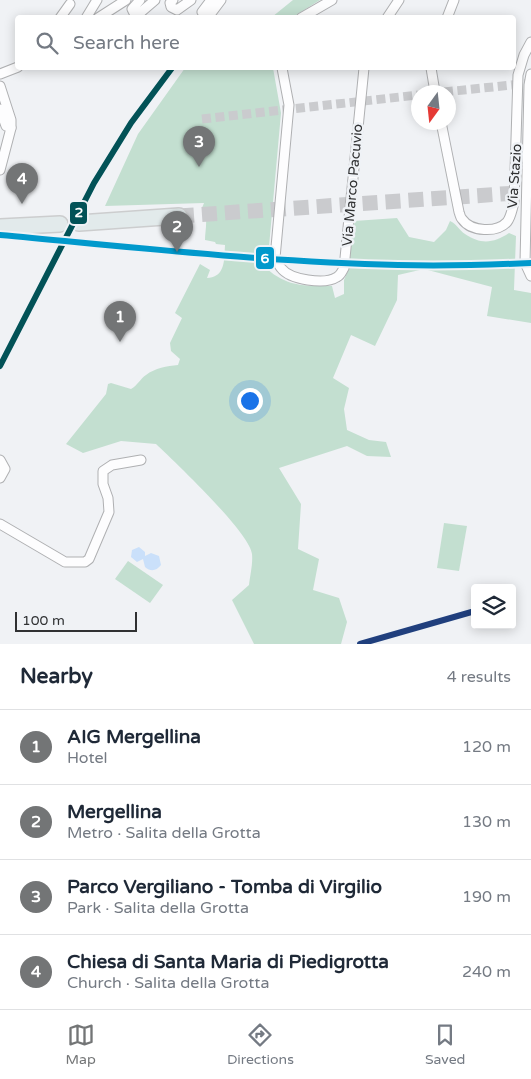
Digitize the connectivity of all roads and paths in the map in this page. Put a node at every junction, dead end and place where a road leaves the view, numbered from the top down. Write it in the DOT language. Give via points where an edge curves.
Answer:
graph roads {
  1 [pos="97,0"];
  2 [pos="126,0"];
  3 [pos="140,0"];
  4 [pos="155,0"];
  5 [pos="173,0"];
  6 [pos="192,0"];
  7 [pos="210,0"];
  8 [pos="221,0"];
  9 [pos="332,0"];
  10 [pos="399,0"];
  11 [pos="454,0"];
  12 [pos="70,4"];
  13 [pos="62,15"];
  14 [pos="88,15"];
  15 [pos="103,15"];
  16 [pos="204,15"];
  17 [pos="210,15"];
  18 [pos="306,15"];
  19 [pos="389,15"];
  20 [pos="448,15"];
  21 [pos="531,42"];
  22 [pos="15,68"];
  23 [pos="282,70"];
  24 [pos="364,70"];
  25 [pos="431,70"];
  26 [pos="0,74"];
  27 [pos="531,74"];
  28 [pos="434,85"];
  29 [pos="0,86"];
  30 [pos="0,109"];
  31 [pos="11,128"];
  32 [pos="443,130"];
  33 [pos="0,170"];
  34 [pos="179,216"];
  35 [pos="79,223"];
  36 [pos="60,224"];
  37 [pos="0,227"];
  38 [pos="531,276"];
  39 [pos="0,460"];
  40 [pos="141,460"];
  41 [pos="0,478"];
  42 [pos="0,524"];
  1 -- 14 [label="street"];
  2 -- 15 [label="street"];
  3 -- 4 [label="street" via="133,7 134,13 141,12"];
  5 -- 6 [label="street" via="171,7 177,10"];
  7 -- 16 [label="street" via="202,12"];
  8 -- 17 [label="street"];
  9 -- 18 [label="street"];
  10 -- 19 [label="street"];
  11 -- 20 [label="street"];
  12 -- 13 [label="street"];
  21 -- 32 [label="street, Via Stazio" via="518,75 514,203 507,222 486,230 462,220"];
  22 -- 26 [label="street"];
  23 -- 24 [label="street, Via Marco Pacuvio" via="289,105 275,258 282,270 292,276 324,281 336,278 344,268"];
  25 -- 28 [label="street"];
  27 -- 38 [label="street" via="525,262"];
  29 -- 31 [label="street"];
  30 -- 31 [label="street" via="6,126"];
  31 -- 33 [label="street"];
  34 -- 35 [label="main road"];
  36 -- 37 [label="main road"];
  39 -- 41 [label="street" via="5,469"];
  40 -- 42 [label="street" via="112,465 103,471 109,512 90,559 85,562 65,562"];
}
